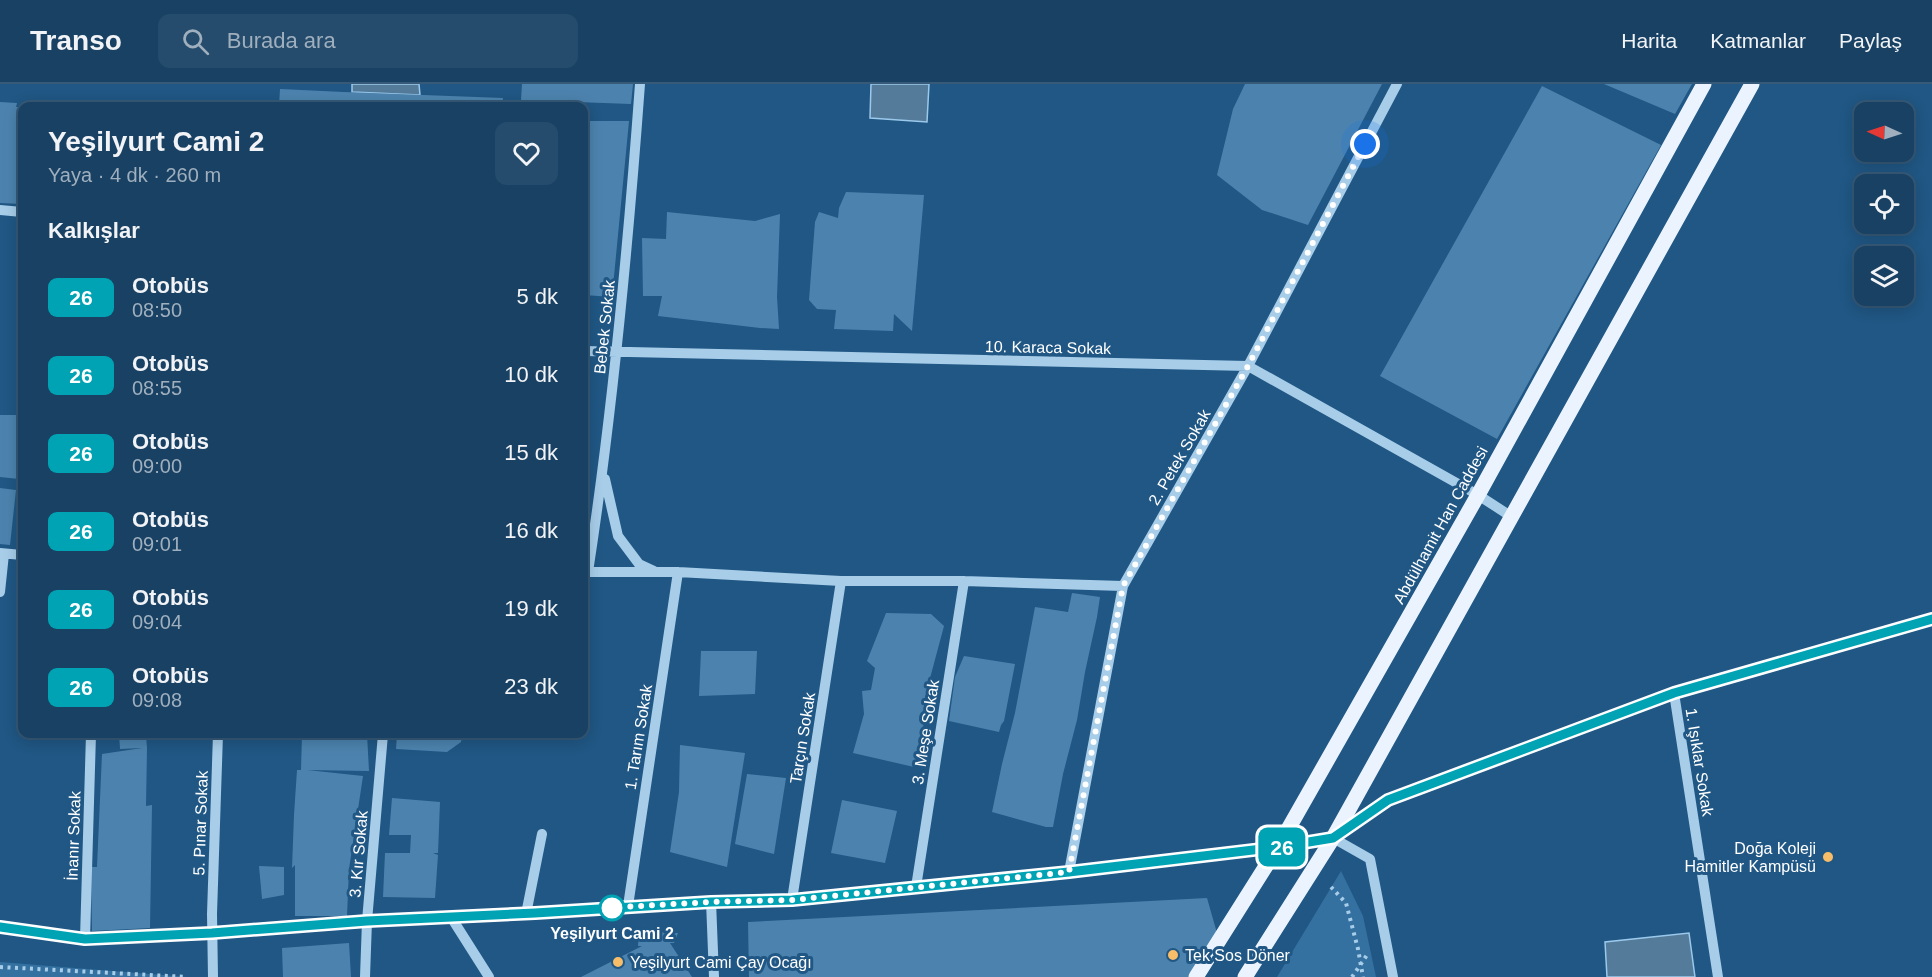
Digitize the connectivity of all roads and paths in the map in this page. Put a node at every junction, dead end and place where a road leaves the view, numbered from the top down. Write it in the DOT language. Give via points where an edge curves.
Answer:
graph roads {
  1 [pos="640,84"];
  2 [pos="1397,84"];
  3 [pos="1704,84"];
  4 [pos="1752,84"];
  5 [pos="0,210"];
  6 [pos="18,212"];
  7 [pos="588,351"];
  8 [pos="617,353"];
  9 [pos="1248,366"];
  10 [pos="604,471"];
  11 [pos="1478,495"];
  12 [pos="1512,517"];
  13 [pos="2,553"];
  14 [pos="18,555"];
  15 [pos="657,572"];
  16 [pos="678,572"];
  17 [pos="841,581"];
  18 [pos="964,581"];
  19 [pos="1123,586"];
  20 [pos="0,592"];
  21 [pos="1932,619"];
  22 [pos="1674,693"];
  23 [pos="91,738"];
  24 [pos="218,738"];
  25 [pos="383,738"];
  26 [pos="542,834"];
  27 [pos="1333,838"];
  28 [pos="1278,847"];
  29 [pos="1069,872"];
  30 [pos="1327,883"];
  31 [pos="916,887"];
  32 [pos="792,900"];
  33 [pos="711,902"];
  34 [pos="628,906"];
  35 [pos="526,914"];
  36 [pos="451,917"];
  37 [pos="367,921"];
  38 [pos="0,927"];
  39 [pos="212,933"];
  40 [pos="85,939"];
  41 [pos="0,967"];
  42 [pos="187,977"];
  43 [pos="213,977"];
  44 [pos="365,977"];
  45 [pos="489,977"];
  46 [pos="714,977"];
  47 [pos="1196,977"];
  48 [pos="1245,977"];
  49 [pos="1363,977"];
  50 [pos="1393,977"];
  51 [pos="1718,977"];
  1 -- 8 [label="street, Bebek Sokak"];
  2 -- 9 [label="street, 2. Petek Sokak"];
  3 -- 11 [label="main road, Abdülhamit Han Caddesi"];
  4 -- 12 [label="main road"];
  5 -- 6 [label="street"];
  7 -- 8 [label="street, 10. Karaca Sokak"];
  8 -- 9 [label="street, 10. Karaca Sokak"];
  8 -- 10 [label="street, Bebek Sokak"];
  9 -- 11 [label="street, 10. Karaca Sokak"];
  9 -- 19 [label="street, 2. Petek Sokak"];
  10 -- 15 [label="street" via="618,536 639,564"];
  10 -- 15 [label="street, Bebek Sokak" via="588,572"];
  11 -- 12 [label="street, 10. Karaca Sokak"];
  11 -- 28 [label="main road, Abdülhamit Han Caddesi"];
  12 -- 27 [label="main road"];
  13 -- 14 [label="street"];
  13 -- 20 [label="street"];
  15 -- 16 [label="street"];
  16 -- 17 [label="street"];
  16 -- 34 [label="street, 1. Tarım Sokak"];
  17 -- 18 [label="street"];
  17 -- 32 [label="street, Tarçın Sokak"];
  18 -- 19 [label="street"];
  18 -- 31 [label="street, 3. Meşe Sokak"];
  19 -- 29 [label="street, 2. Petek Sokak"];
  21 -- 22 [label="street"];
  22 -- 27 [label="street" via="1388,800"];
  22 -- 51 [label="street, 1. Işıklar Sokak"];
  23 -- 40 [label="street, İnanır Sokak"];
  24 -- 39 [label="street, 5. Pınar Sokak"];
  25 -- 37 [label="street, 3. Kır Sokak"];
  26 -- 35 [label="street"];
  27 -- 28 [label="street"];
  27 -- 48 [label="main road"];
  27 -- 50 [label="street" via="1370,859"];
  28 -- 29 [label="street"];
  28 -- 47 [label="main road, Abdülhamit Han Caddesi"];
  29 -- 31 [label="street"];
  30 -- 49 [label="path" via="1346,903"];
  31 -- 32 [label="street"];
  32 -- 33 [label="street"];
  33 -- 34 [label="street"];
  33 -- 46 [label="street"];
  34 -- 35 [label="street"];
  35 -- 36 [label="street"];
  36 -- 37 [label="street"];
  36 -- 45 [label="street"];
  37 -- 39 [label="street"];
  37 -- 44 [label="street, 3. Kır Sokak"];
  38 -- 40 [label="street"];
  39 -- 40 [label="street"];
  39 -- 43 [label="street"];
  41 -- 42 [label="path"];
}
